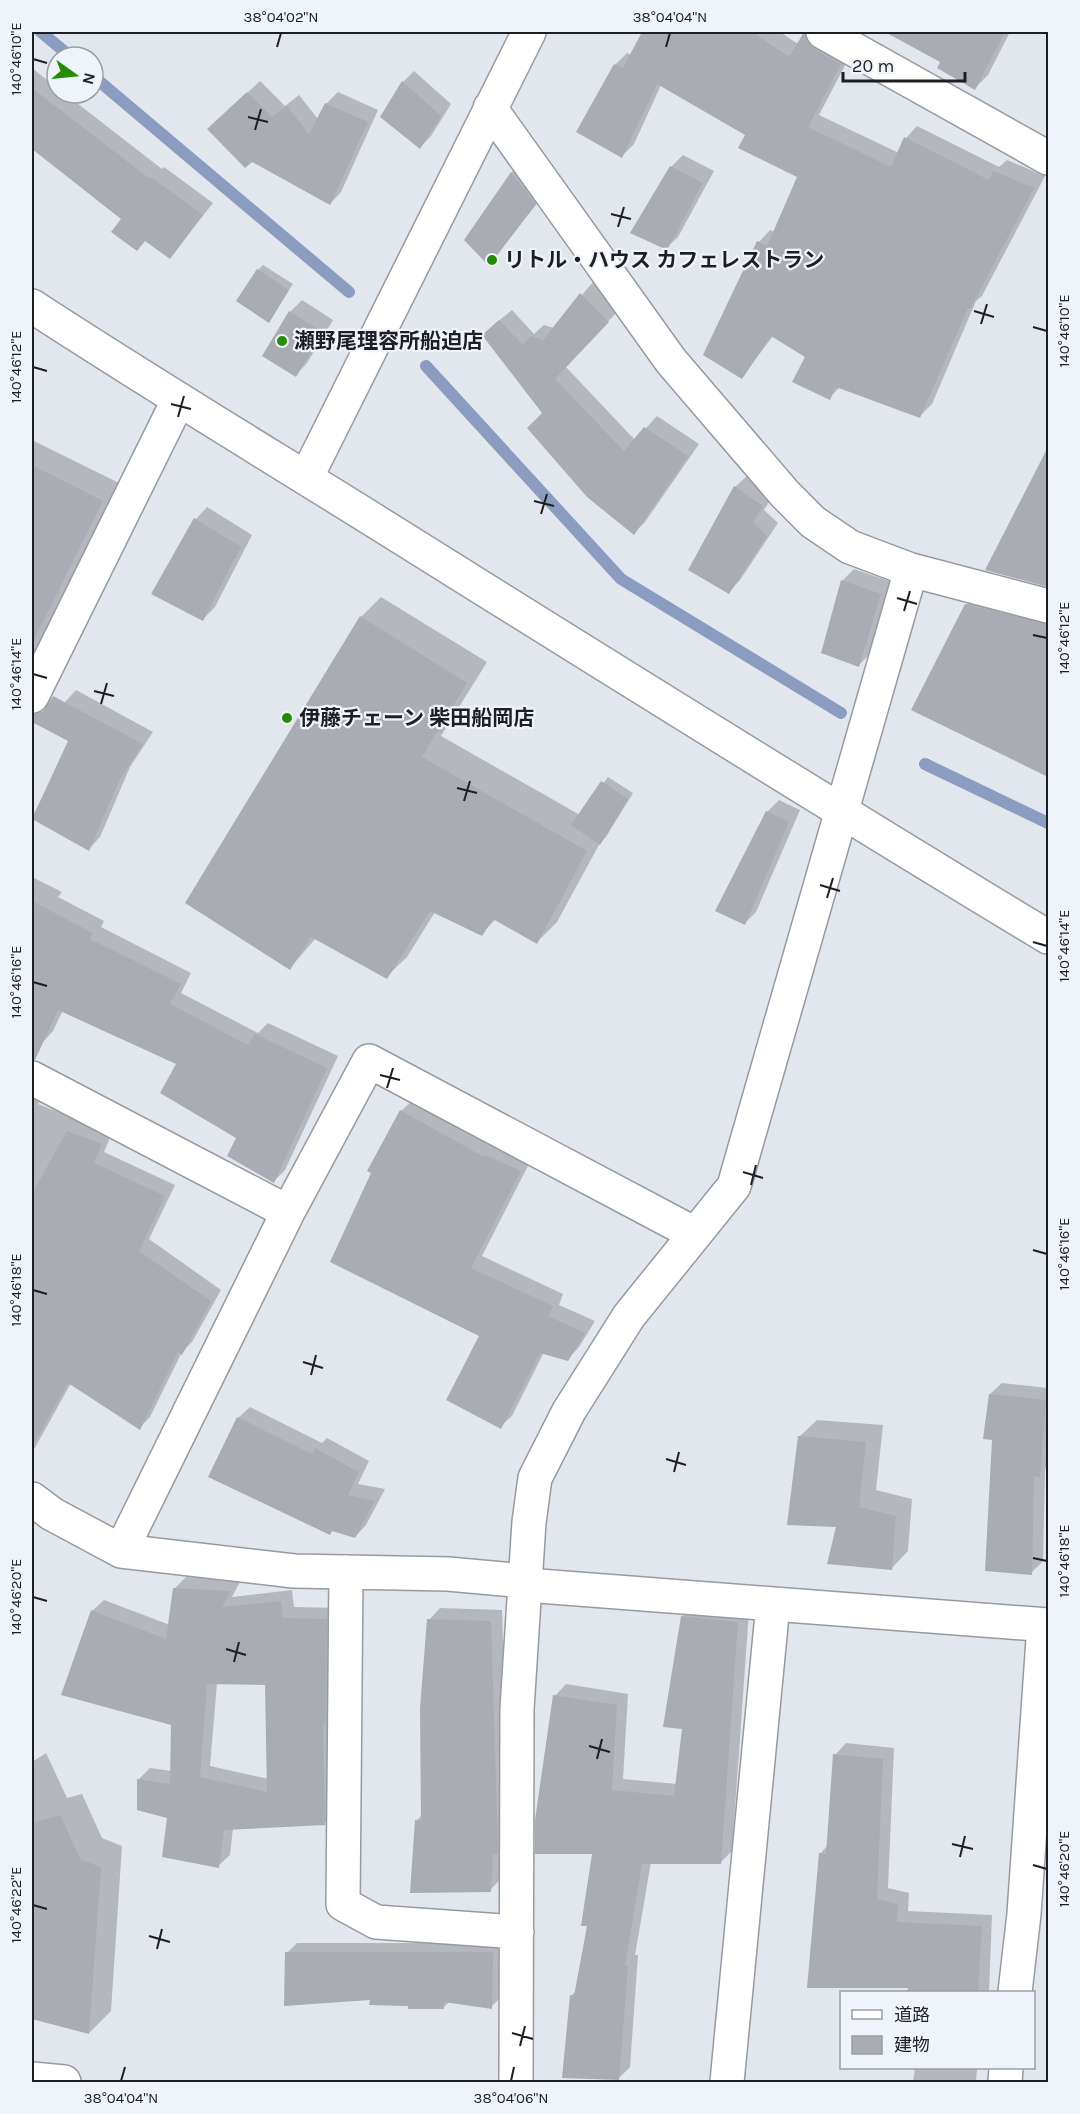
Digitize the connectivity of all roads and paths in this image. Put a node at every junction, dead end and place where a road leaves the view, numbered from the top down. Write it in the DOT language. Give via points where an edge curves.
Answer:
graph roads {
  1 [pos="529,32"];
  2 [pos="823,32"];
  3 [pos="490,108"];
  4 [pos="1048,158"];
  5 [pos="32,306"];
  6 [pos="178,401"];
  7 [pos="306,478"];
  8 [pos="911,570"];
  9 [pos="1048,606"];
  10 [pos="32,696"];
  11 [pos="842,813"];
  12 [pos="1048,937"];
  13 [pos="32,1078"];
  14 [pos="288,1212"];
  15 [pos="695,1234"];
  16 [pos="32,1500"];
  17 [pos="122,1551"];
  18 [pos="346,1572"];
  19 [pos="525,1581"];
  20 [pos="773,1604"];
  21 [pos="1046,1625"];
  22 [pos="1037,1887"];
  23 [pos="517,1932"];
  24 [pos="1015,1991"];
  25 [pos="32,2079"];
  26 [pos="63,2082"];
  27 [pos="516,2082"];
  28 [pos="727,2082"];
  1 -- 3 [label="street"];
  2 -- 4 [label="street"];
  3 -- 7 [label="street"];
  3 -- 8 [label="street" via="671,361 785,494 813,522 850,547"];
  5 -- 6 [label="street"];
  6 -- 7 [label="street"];
  6 -- 10 [label="street"];
  7 -- 11 [label="street"];
  8 -- 9 [label="street"];
  8 -- 11 [label="street"];
  11 -- 12 [label="street"];
  11 -- 15 [label="street" via="734,1186"];
  13 -- 14 [label="street"];
  14 -- 15 [label="street" via="369,1061"];
  14 -- 17 [label="street"];
  15 -- 19 [label="street" via="629,1316 568,1411 535,1478"];
  16 -- 17 [label="street"];
  17 -- 18 [label="street" via="294,1571"];
  18 -- 19 [label="street" via="448,1574"];
  18 -- 23 [label="street" via="343,1904 376,1922"];
  19 -- 20 [label="street" via="539,1586"];
  19 -- 23 [label="street" via="517,1709"];
  20 -- 21 [label="street"];
  20 -- 28 [label="street"];
  21 -- 22 [label="street"];
  22 -- 24 [label="street"];
  23 -- 27 [label="street"];
  25 -- 26 [label="street"];
}
